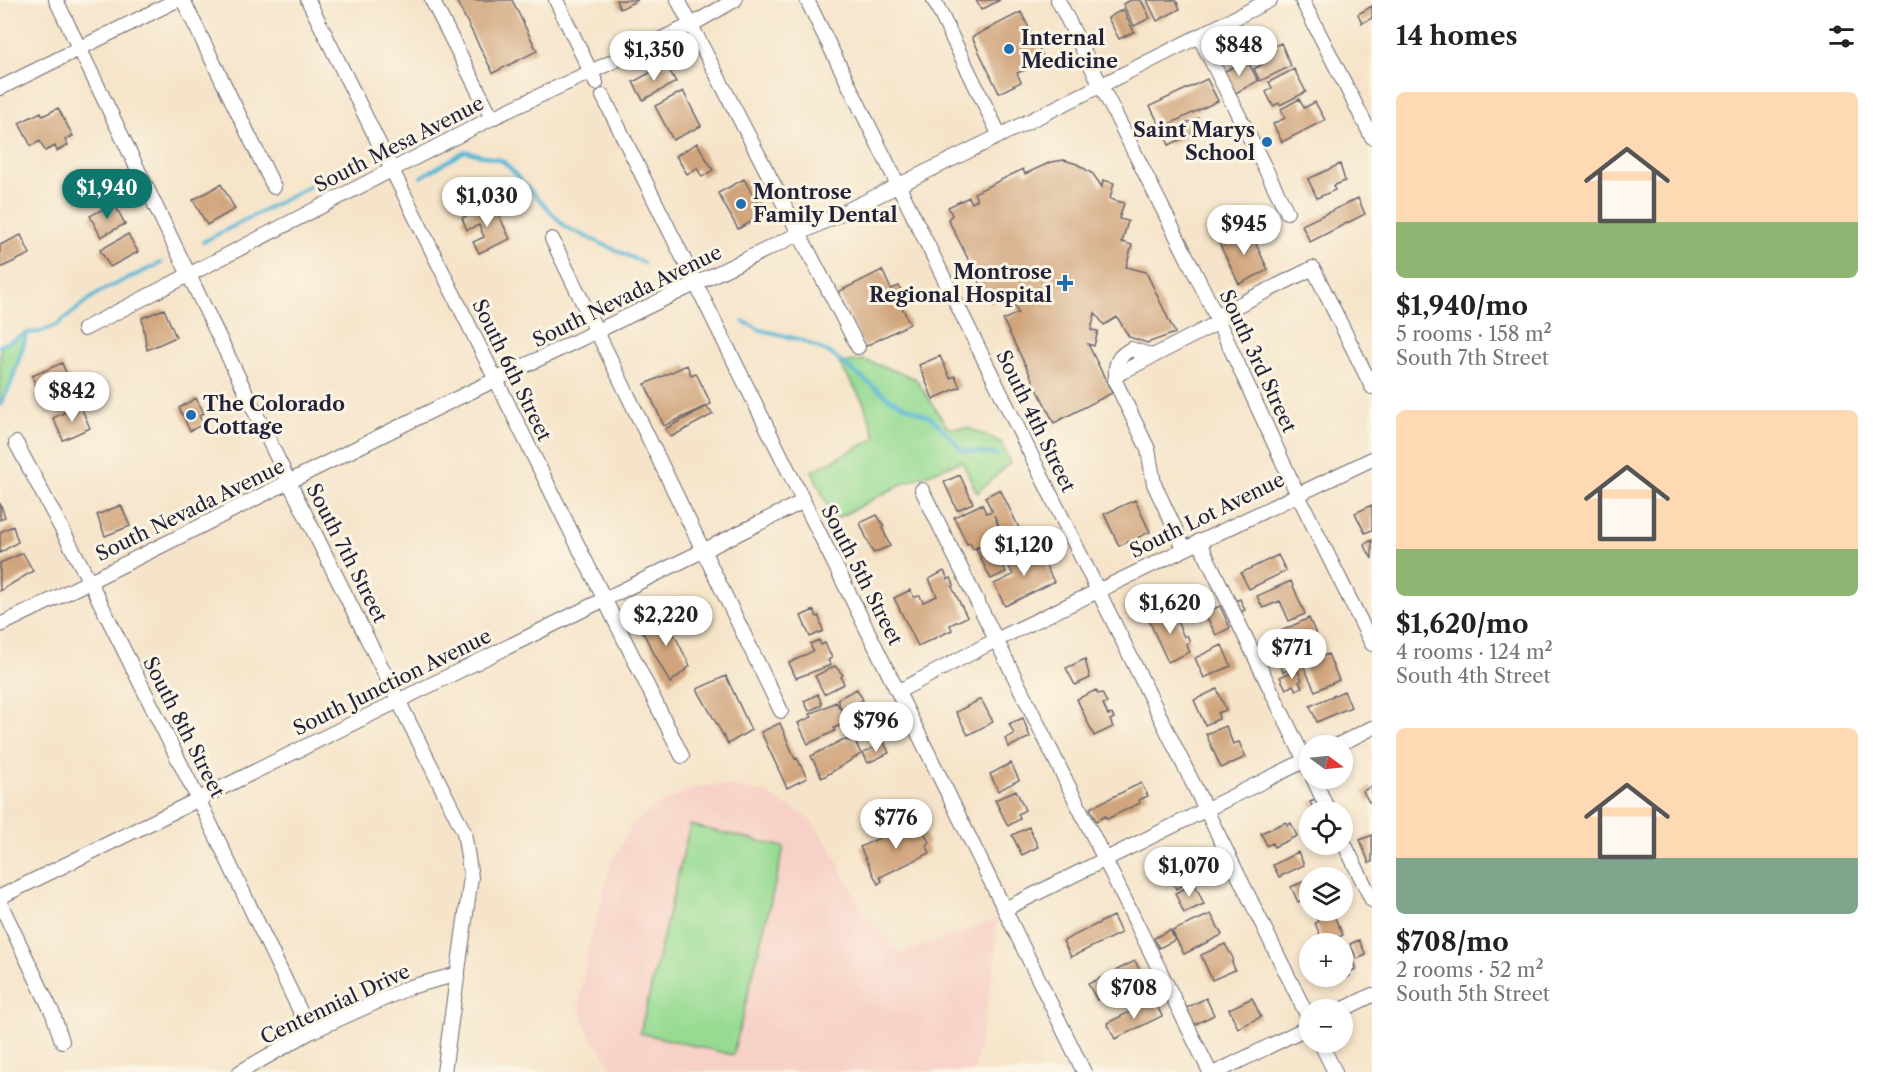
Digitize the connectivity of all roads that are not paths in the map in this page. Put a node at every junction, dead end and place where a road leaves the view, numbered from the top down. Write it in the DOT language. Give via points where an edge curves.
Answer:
graph roads {
  1 [pos="56,0"];
  2 [pos="177,0"];
  3 [pos="183,0"];
  4 [pos="308,0"];
  5 [pos="432,0"];
  6 [pos="556,0"];
  7 [pos="678,0"];
  8 [pos="735,0"];
  9 [pos="807,0"];
  10 [pos="934,0"];
  11 [pos="1058,0"];
  12 [pos="1270,0"];
  13 [pos="1302,0"];
  14 [pos="691,25"];
  15 [pos="1199,36"];
  16 [pos="79,48"];
  17 [pos="596,84"];
  18 [pos="1100,87"];
  19 [pos="0,88"];
  20 [pos="492,118"];
  21 [pos="999,134"];
  22 [pos="1372,136"];
  23 [pos="391,170"];
  24 [pos="899,186"];
  25 [pos="274,187"];
  26 [pos="1287,213"];
  27 [pos="798,234"];
  28 [pos="552,239"];
  29 [pos="190,276"];
  30 [pos="697,285"];
  31 [pos="1218,319"];
  32 [pos="84,329"];
  33 [pos="596,333"];
  34 [pos="858,347"];
  35 [pos="495,380"];
  36 [pos="1372,387"];
  37 [pos="16,443"];
  38 [pos="1372,459"];
  39 [pos="289,482"];
  40 [pos="922,490"];
  41 [pos="1297,493"];
  42 [pos="802,502"];
  43 [pos="1198,541"];
  44 [pos="1184,548"];
  45 [pos="701,551"];
  46 [pos="90,582"];
  47 [pos="1097,590"];
  48 [pos="604,599"];
  49 [pos="0,625"];
  50 [pos="996,640"];
  51 [pos="1372,644"];
  52 [pos="899,691"];
  53 [pos="398,701"];
  54 [pos="781,711"];
  55 [pos="1372,728"];
  56 [pos="1353,738"];
  57 [pos="1299,745"];
  58 [pos="682,756"];
  59 [pos="1299,767"];
  60 [pos="198,800"];
  61 [pos="1205,810"];
  62 [pos="1350,855"];
  63 [pos="1104,859"];
  64 [pos="0,897"];
  65 [pos="1372,900"];
  66 [pos="0,903"];
  67 [pos="1005,909"];
  68 [pos="458,974"];
  69 [pos="1372,996"];
  70 [pos="1299,999"];
  71 [pos="1353,1005"];
  72 [pos="1299,1031"];
  73 [pos="310,1032"];
  74 [pos="62,1041"];
  75 [pos="1326,1053"];
  76 [pos="240,1072"];
  77 [pos="444,1072"];
  78 [pos="1083,1072"];
  79 [pos="1210,1072"];
  80 [pos="1217,1072"];
  81 [pos="1335,1072"];
  1 -- 16 [label="street, South 7th Street"];
  2 -- 16 [label="street"];
  3 -- 25 [label="street"];
  4 -- 23 [label="street, South 6th Street"];
  5 -- 20 [label="street"];
  6 -- 17 [label="street, South 5th Street"];
  7 -- 14 [label="street"];
  8 -- 14 [label="street, South Mesa Avenue"];
  9 -- 24 [label="street, South 4th Street"];
  10 -- 21 [label="street"];
  11 -- 18 [label="street, South 3rd Street"];
  12 -- 15 [label="street, South Nevada Avenue"];
  13 -- 22 [label="street"];
  14 -- 17 [label="street, South Mesa Avenue"];
  14 -- 27 [label="street"];
  15 -- 18 [label="street, South Nevada Avenue"];
  15 -- 26 [label="street"];
  16 -- 19 [label="street"];
  16 -- 29 [label="street, South 7th Street"];
  17 -- 20 [label="street, South Mesa Avenue"];
  17 -- 30 [label="street, South 5th Street"];
  18 -- 21 [label="street, South Nevada Avenue"];
  18 -- 31 [label="street, South 3rd Street"];
  20 -- 23 [label="street, South Mesa Avenue"];
  21 -- 24 [label="street, South Nevada Avenue"];
  23 -- 29 [label="street, South Mesa Avenue"];
  23 -- 35 [label="street, South 6th Street"];
  24 -- 27 [label="street, South Nevada Avenue"];
  24 -- 47 [label="street, South 4th Street"];
  27 -- 30 [label="street, South Nevada Avenue"];
  27 -- 34 [label="street"];
  28 -- 33 [label="street"];
  29 -- 32 [label="street, South Mesa Avenue"];
  29 -- 39 [label="street, South 7th Street"];
  30 -- 33 [label="street, South Nevada Avenue"];
  30 -- 42 [label="street, South 5th Street"];
  31 -- 36 [label="street" via="1313,268"];
  31 -- 41 [label="street, South 3rd Street"];
  31 -- 44 [label="street" via="1116,376 1115,381 1148,449 1154,484"];
  33 -- 35 [label="street, South Nevada Avenue"];
  33 -- 45 [label="street"];
  35 -- 39 [label="street, South Nevada Avenue"];
  35 -- 48 [label="street, South 6th Street"];
  37 -- 46 [label="street, South 8th Street"];
  38 -- 41 [label="street, South Lot Avenue"];
  39 -- 46 [label="street, South Nevada Avenue"];
  39 -- 53 [label="street, South 7th Street"];
  40 -- 50 [label="street"];
  41 -- 43 [label="street, South Lot Avenue"];
  41 -- 51 [label="street, South 3rd Street"];
  42 -- 45 [label="street, South Junction Avenue"];
  42 -- 52 [label="street, South 5th Street"];
  43 -- 44 [label="street, South Lot Avenue"];
  43 -- 57 [label="street"];
  44 -- 47 [label="street, South Lot Avenue"];
  45 -- 48 [label="street, South Junction Avenue"];
  45 -- 54 [label="street"];
  46 -- 49 [label="street, South Nevada Avenue"];
  46 -- 60 [label="street, South 8th Street"];
  47 -- 50 [label="street, South Lot Avenue"];
  47 -- 61 [label="street, South 4th Street"];
  48 -- 53 [label="street, South Junction Avenue"];
  48 -- 58 [label="street, South 6th Street"];
  50 -- 52 [label="street, South Lot Avenue"];
  50 -- 63 [label="street"];
  52 -- 67 [label="street, South 5th Street"];
  53 -- 60 [label="street, South Junction Avenue"];
  53 -- 68 [label="street, South 7th Street" via="464,832 471,877"];
  55 -- 56 [label="street"];
  59 -- 61 [label="street"];
  60 -- 64 [label="street, South Junction Avenue"];
  60 -- 73 [label="street, South 8th Street"];
  61 -- 63 [label="street"];
  61 -- 70 [label="street, South 4th Street"];
  62 -- 65 [label="street"];
  63 -- 67 [label="street"];
  63 -- 79 [label="street"];
  66 -- 74 [label="street"];
  67 -- 78 [label="street, South 5th Street"];
  68 -- 73 [label="street, Centennial Drive" via="410,987"];
  68 -- 77 [label="street"];
  69 -- 71 [label="street"];
  72 -- 80 [label="street"];
  73 -- 76 [label="street, Centennial Drive"];
  75 -- 81 [label="street"];
}
